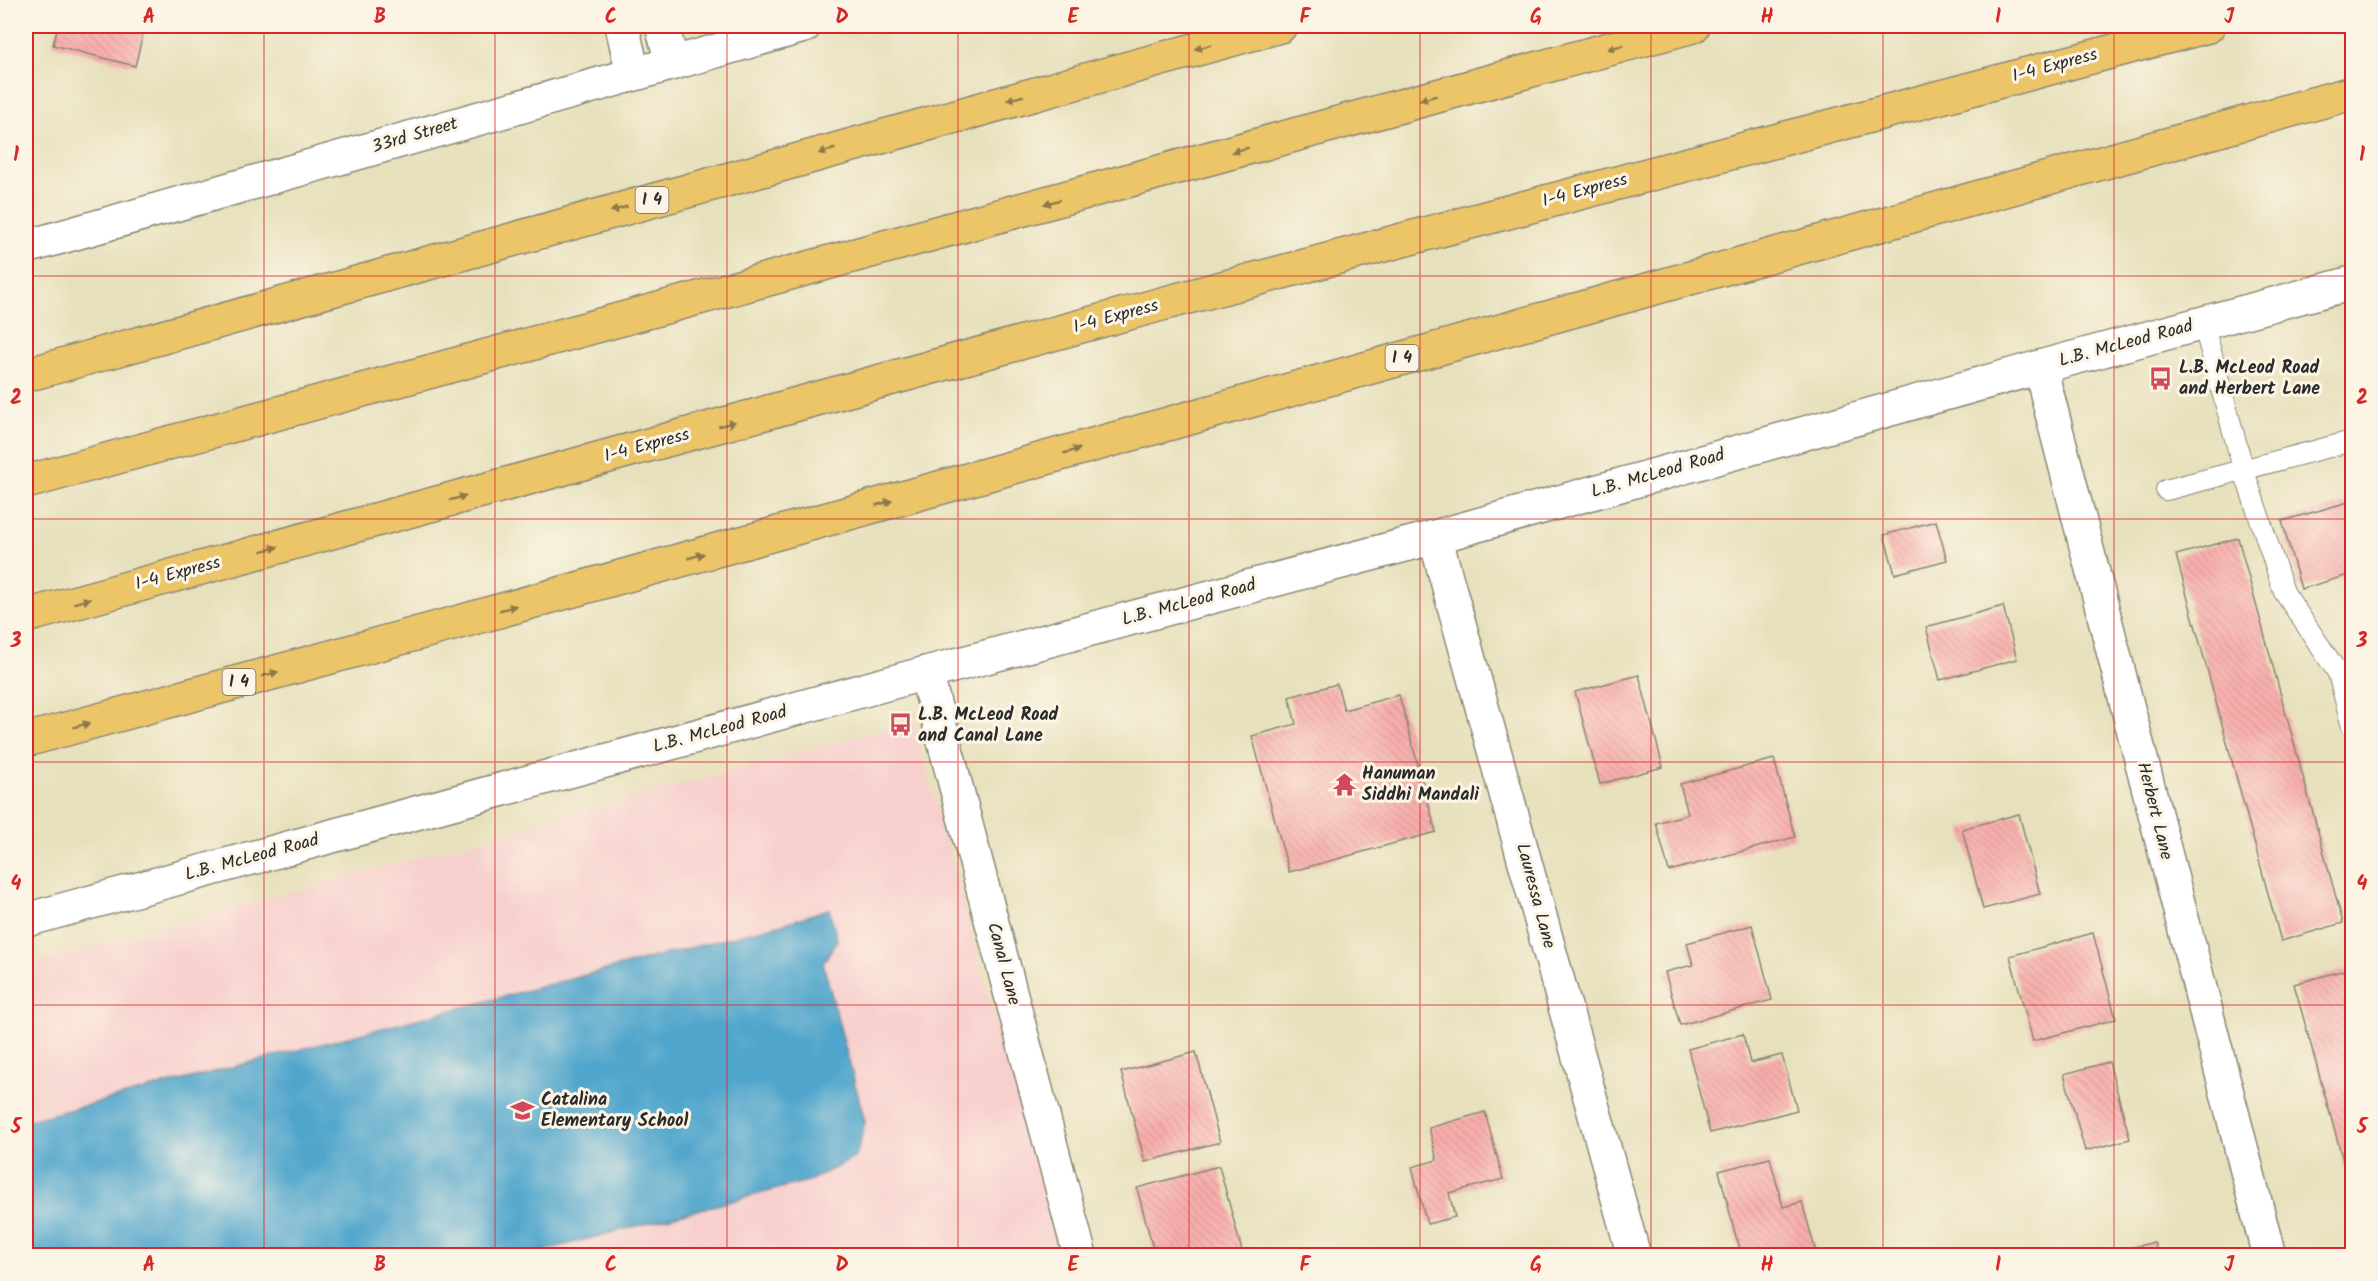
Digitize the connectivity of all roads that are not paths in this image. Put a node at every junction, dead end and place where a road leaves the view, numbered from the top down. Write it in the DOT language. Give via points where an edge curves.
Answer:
graph roads {
  1 [pos="622,26"];
  2 [pos="662,26"];
  3 [pos="804,26"];
  4 [pos="1280,26"];
  5 [pos="1693,26"];
  6 [pos="2208,26"];
  7 [pos="672,62"];
  8 [pos="633,73"];
  9 [pos="2352,93"];
  10 [pos="26,247"];
  11 [pos="2352,283"];
  12 [pos="2203,323"];
  13 [pos="2040,367"];
  14 [pos="26,375"];
  15 [pos="2352,441"];
  16 [pos="2244,471"];
  17 [pos="26,482"];
  18 [pos="2166,490"];
  19 [pos="1435,537"];
  20 [pos="26,616"];
  21 [pos="926,673"];
  22 [pos="2352,727"];
  23 [pos="26,740"];
  24 [pos="26,920"];
  25 [pos="1080,1256"];
  26 [pos="1634,1256"];
  27 [pos="2269,1256"];
  1 -- 8 [label="street"];
  2 -- 7 [label="street"];
  3 -- 7 [label="street, 33rd Street"];
  4 -- 14 [label="highway, I 4, one-way"];
  5 -- 17 [label="highway, one-way"];
  20 -- 6 [label="highway, I-4 Express, one-way" via="1169,302"];
  7 -- 8 [label="street, 33rd Street"];
  8 -- 10 [label="street, 33rd Street"];
  23 -- 9 [label="highway, I 4, one-way"];
  11 -- 12 [label="street, L.B. McLeod Road"];
  12 -- 13 [label="street, L.B. McLeod Road"];
  12 -- 16 [label="lane"];
  13 -- 19 [label="street, L.B. McLeod Road"];
  13 -- 27 [label="street, Herbert Lane"];
  15 -- 16 [label="lane"];
  16 -- 18 [label="lane"];
  16 -- 22 [label="lane" via="2284,592 2338,673"];
  19 -- 21 [label="street, L.B. McLeod Road"];
  19 -- 26 [label="street, Lauressa Lane"];
  21 -- 24 [label="street, L.B. McLeod Road"];
  21 -- 25 [label="street, Canal Lane"];
}
